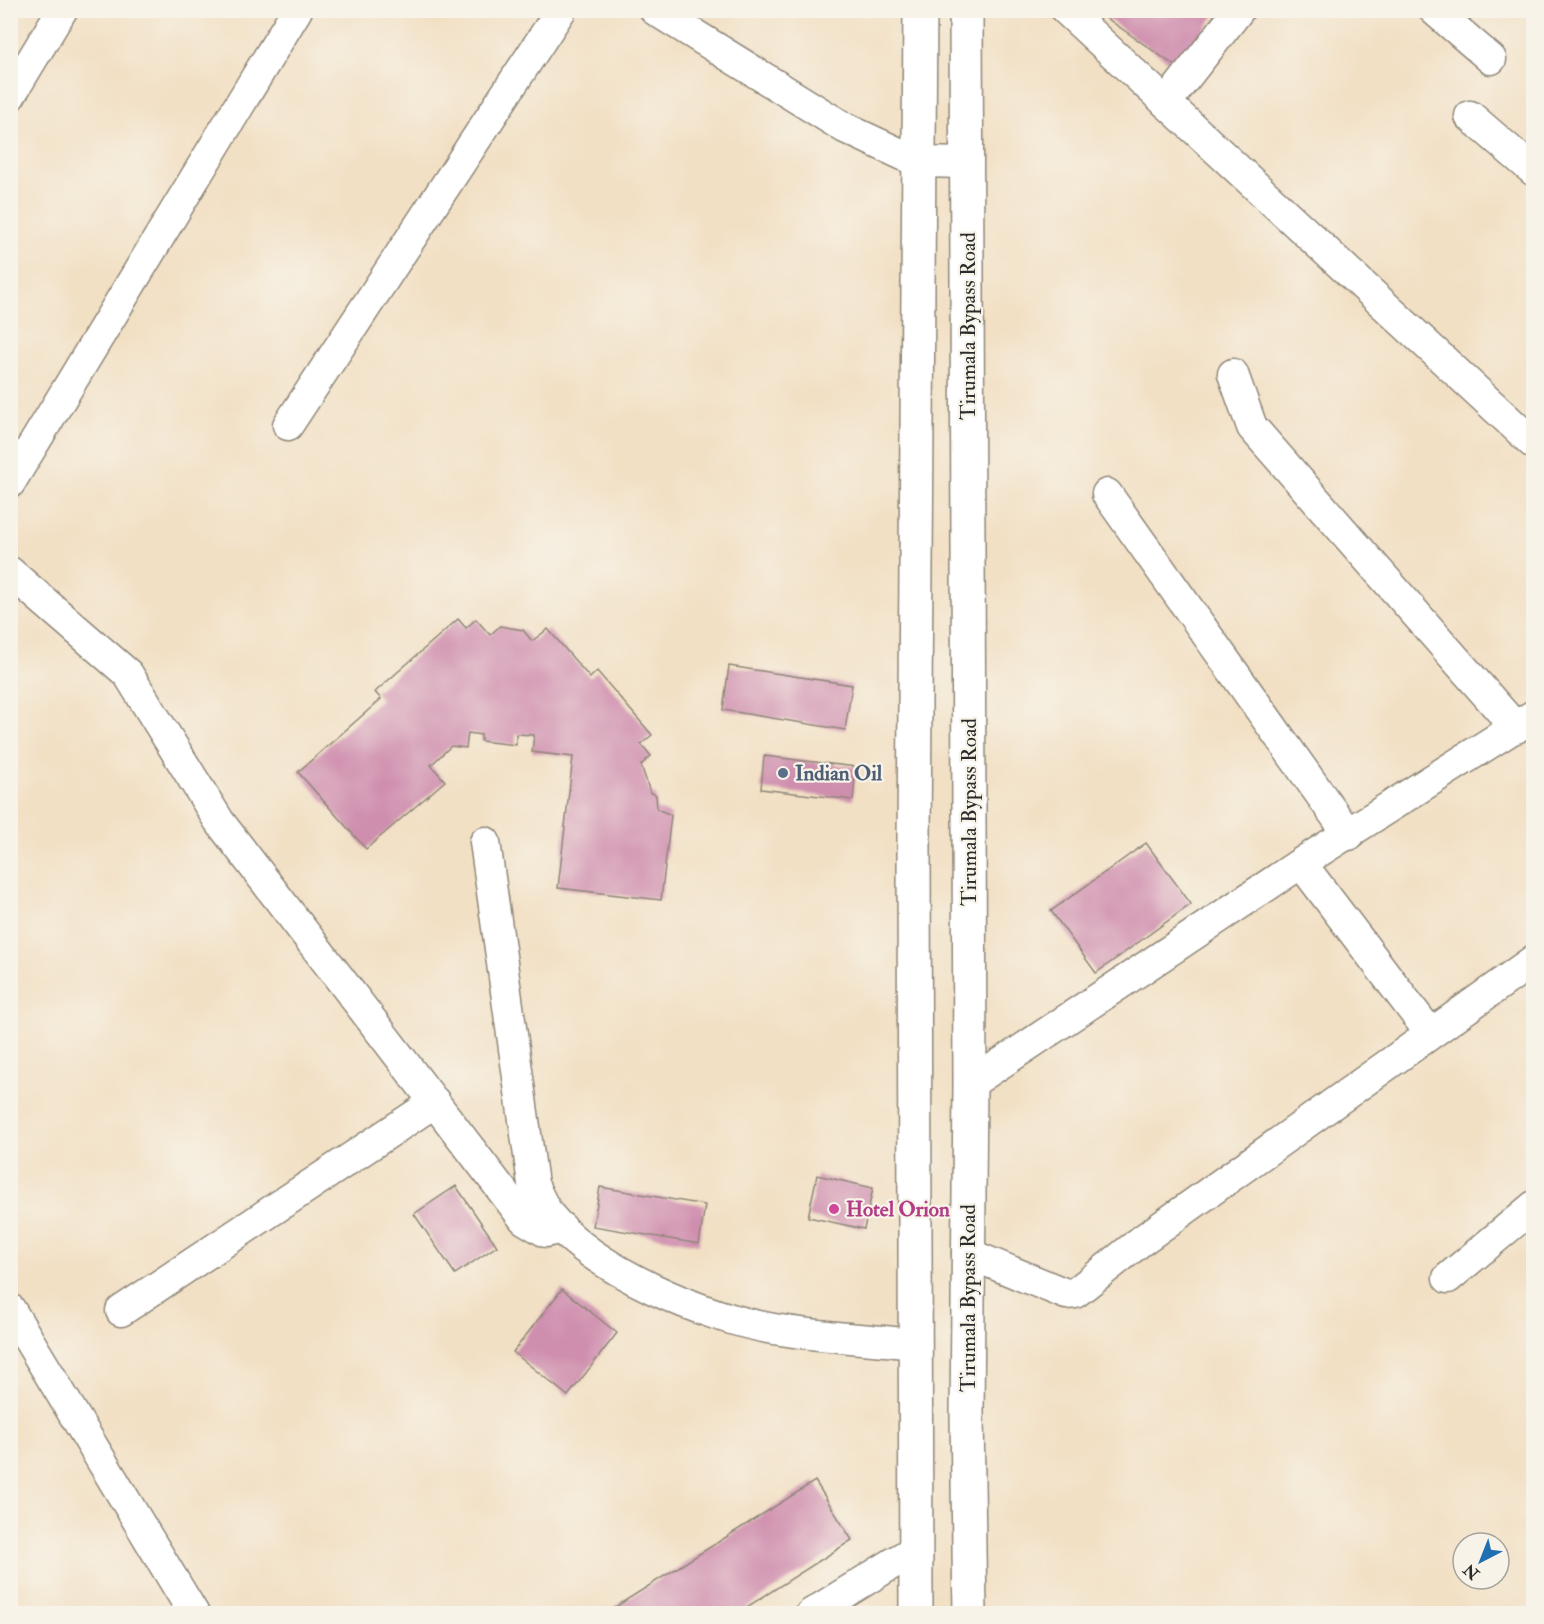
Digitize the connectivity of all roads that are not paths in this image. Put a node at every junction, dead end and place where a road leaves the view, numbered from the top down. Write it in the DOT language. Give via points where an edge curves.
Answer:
graph roads {
  1 [pos="62,10"];
  2 [pos="297,10"];
  3 [pos="561,10"];
  4 [pos="655,10"];
  5 [pos="920,10"];
  6 [pos="966,10"];
  7 [pos="1066,10"];
  8 [pos="1239,10"];
  9 [pos="1434,10"];
  10 [pos="1491,59"];
  11 [pos="10,96"];
  12 [pos="1166,103"];
  13 [pos="1470,116"];
  14 [pos="918,162"];
  15 [pos="967,163"];
  16 [pos="1533,171"];
  17 [pos="1233,374"];
  18 [pos="288,425"];
  19 [pos="1533,444"];
  20 [pos="10,483"];
  21 [pos="1107,494"];
  22 [pos="10,572"];
  23 [pos="1525,722"];
  24 [pos="1349,835"];
  25 [pos="485,842"];
  26 [pos="1301,863"];
  27 [pos="1533,960"];
  28 [pos="1430,1033"];
  29 [pos="970,1084"];
  30 [pos="435,1102"];
  31 [pos="1533,1206"];
  32 [pos="562,1228"];
  33 [pos="967,1253"];
  34 [pos="1448,1278"];
  35 [pos="10,1309"];
  36 [pos="121,1311"];
  37 [pos="915,1344"];
  38 [pos="915,1413"];
  39 [pos="967,1415"];
  40 [pos="916,1549"];
  41 [pos="194,1614"];
  42 [pos="811,1614"];
  43 [pos="916,1614"];
  44 [pos="970,1614"];
  1 -- 11 [label="street"];
  2 -- 20 [label="street"];
  3 -- 18 [label="street"];
  4 -- 14 [label="street" via="845,128"];
  5 -- 14 [label="main road"];
  6 -- 15 [label="main road, Tirumala Bypass Road"];
  7 -- 12 [label="street"];
  8 -- 12 [label="street"];
  9 -- 10 [label="street"];
  12 -- 19 [label="street"];
  13 -- 16 [label="street"];
  14 -- 15 [label="street"];
  14 -- 37 [label="main road"];
  15 -- 29 [label="main road, Tirumala Bypass Road"];
  17 -- 23 [label="street" via="1252,428"];
  21 -- 24 [label="street"];
  22 -- 30 [label="street" via="128,674 219,821"];
  23 -- 24 [label="street"];
  24 -- 26 [label="street"];
  25 -- 32 [label="street" via="533,1184 550,1216"];
  26 -- 28 [label="street"];
  26 -- 29 [label="street"];
  27 -- 28 [label="street"];
  28 -- 33 [label="street" via="1075,1293 1066,1294"];
  29 -- 33 [label="main road, Tirumala Bypass Road"];
  30 -- 32 [label="street" via="524,1219 546,1232"];
  30 -- 36 [label="street"];
  31 -- 34 [label="street"];
  32 -- 37 [label="street" via="614,1268 706,1312 773,1329"];
  33 -- 39 [label="main road, Tirumala Bypass Road"];
  35 -- 41 [label="street"];
  37 -- 38 [label="main road"];
  38 -- 39 [label="main road"];
  38 -- 40 [label="main road"];
  39 -- 44 [label="main road, Tirumala Bypass Road"];
  40 -- 42 [label="street"];
  40 -- 43 [label="main road"];
}
